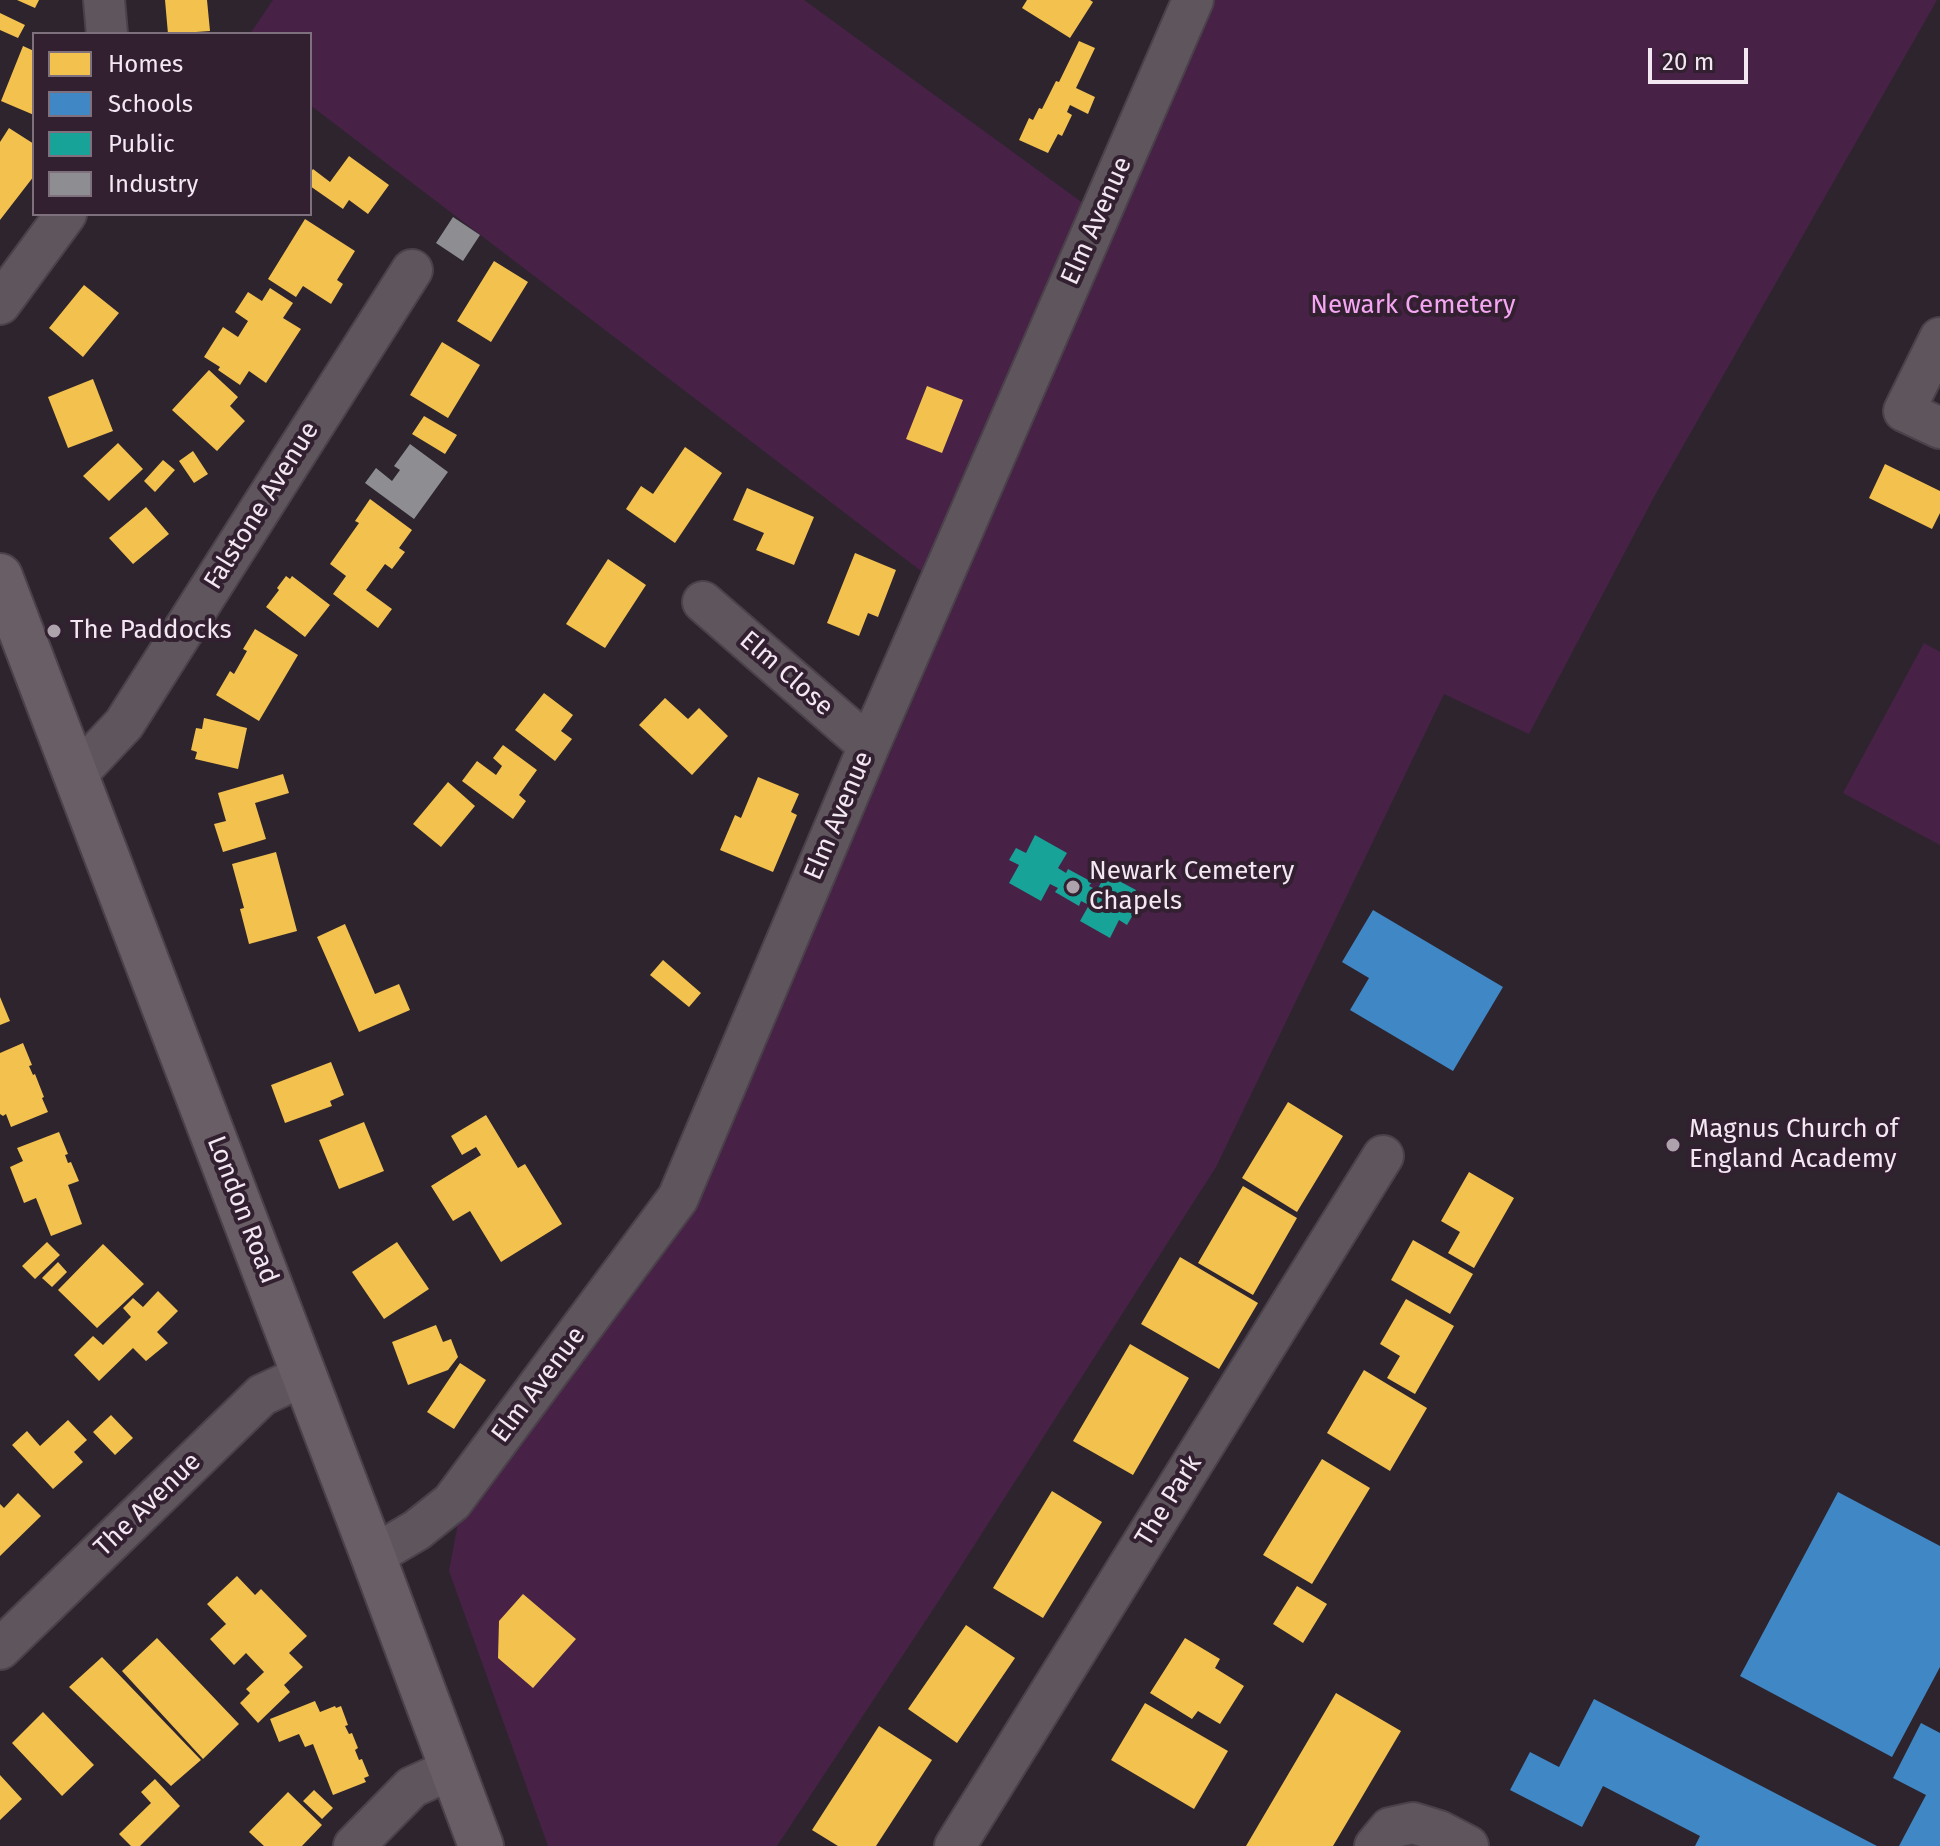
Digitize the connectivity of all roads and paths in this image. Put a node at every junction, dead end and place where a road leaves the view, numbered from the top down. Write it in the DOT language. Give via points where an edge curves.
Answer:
graph roads {
  1 [pos="104,0"];
  2 [pos="1185,3"];
  3 [pos="107,32"];
  4 [pos="64,216"];
  5 [pos="412,270"];
  6 [pos="3,296"];
  7 [pos="1940,338"];
  8 [pos="1940,428"];
  9 [pos="4,596"];
  10 [pos="703,602"];
  11 [pos="869,746"];
  12 [pos="76,775"];
  13 [pos="1383,1156"];
  14 [pos="305,1375"];
  15 [pos="373,1556"];
  16 [pos="0,1649"];
  17 [pos="452,1769"];
  18 [pos="354,1846"];
  19 [pos="481,1846"];
  20 [pos="955,1846"];
  21 [pos="1375,1846"];
  22 [pos="1468,1846"];
  1 -- 3 [label="street"];
  2 -- 11 [label="street, Elm Avenue"];
  4 -- 6 [label="street"];
  5 -- 12 [label="street, Falstone Avenue" via="124,724"];
  7 -- 8 [label="street" via="1904,411"];
  9 -- 12 [label="main road, London Road"];
  10 -- 11 [label="street, Elm Close"];
  11 -- 15 [label="street, Elm Avenue" via="678,1198 452,1502"];
  12 -- 14 [label="main road, London Road"];
  13 -- 20 [label="street, The Park"];
  14 -- 15 [label="main road, London Road"];
  14 -- 16 [label="street, The Avenue" via="262,1395"];
  15 -- 17 [label="main road, London Road"];
  17 -- 18 [label="street" via="412,1787"];
  17 -- 19 [label="main road, London Road"];
  21 -- 22 [label="street" via="1390,1828 1413,1823"];
}
